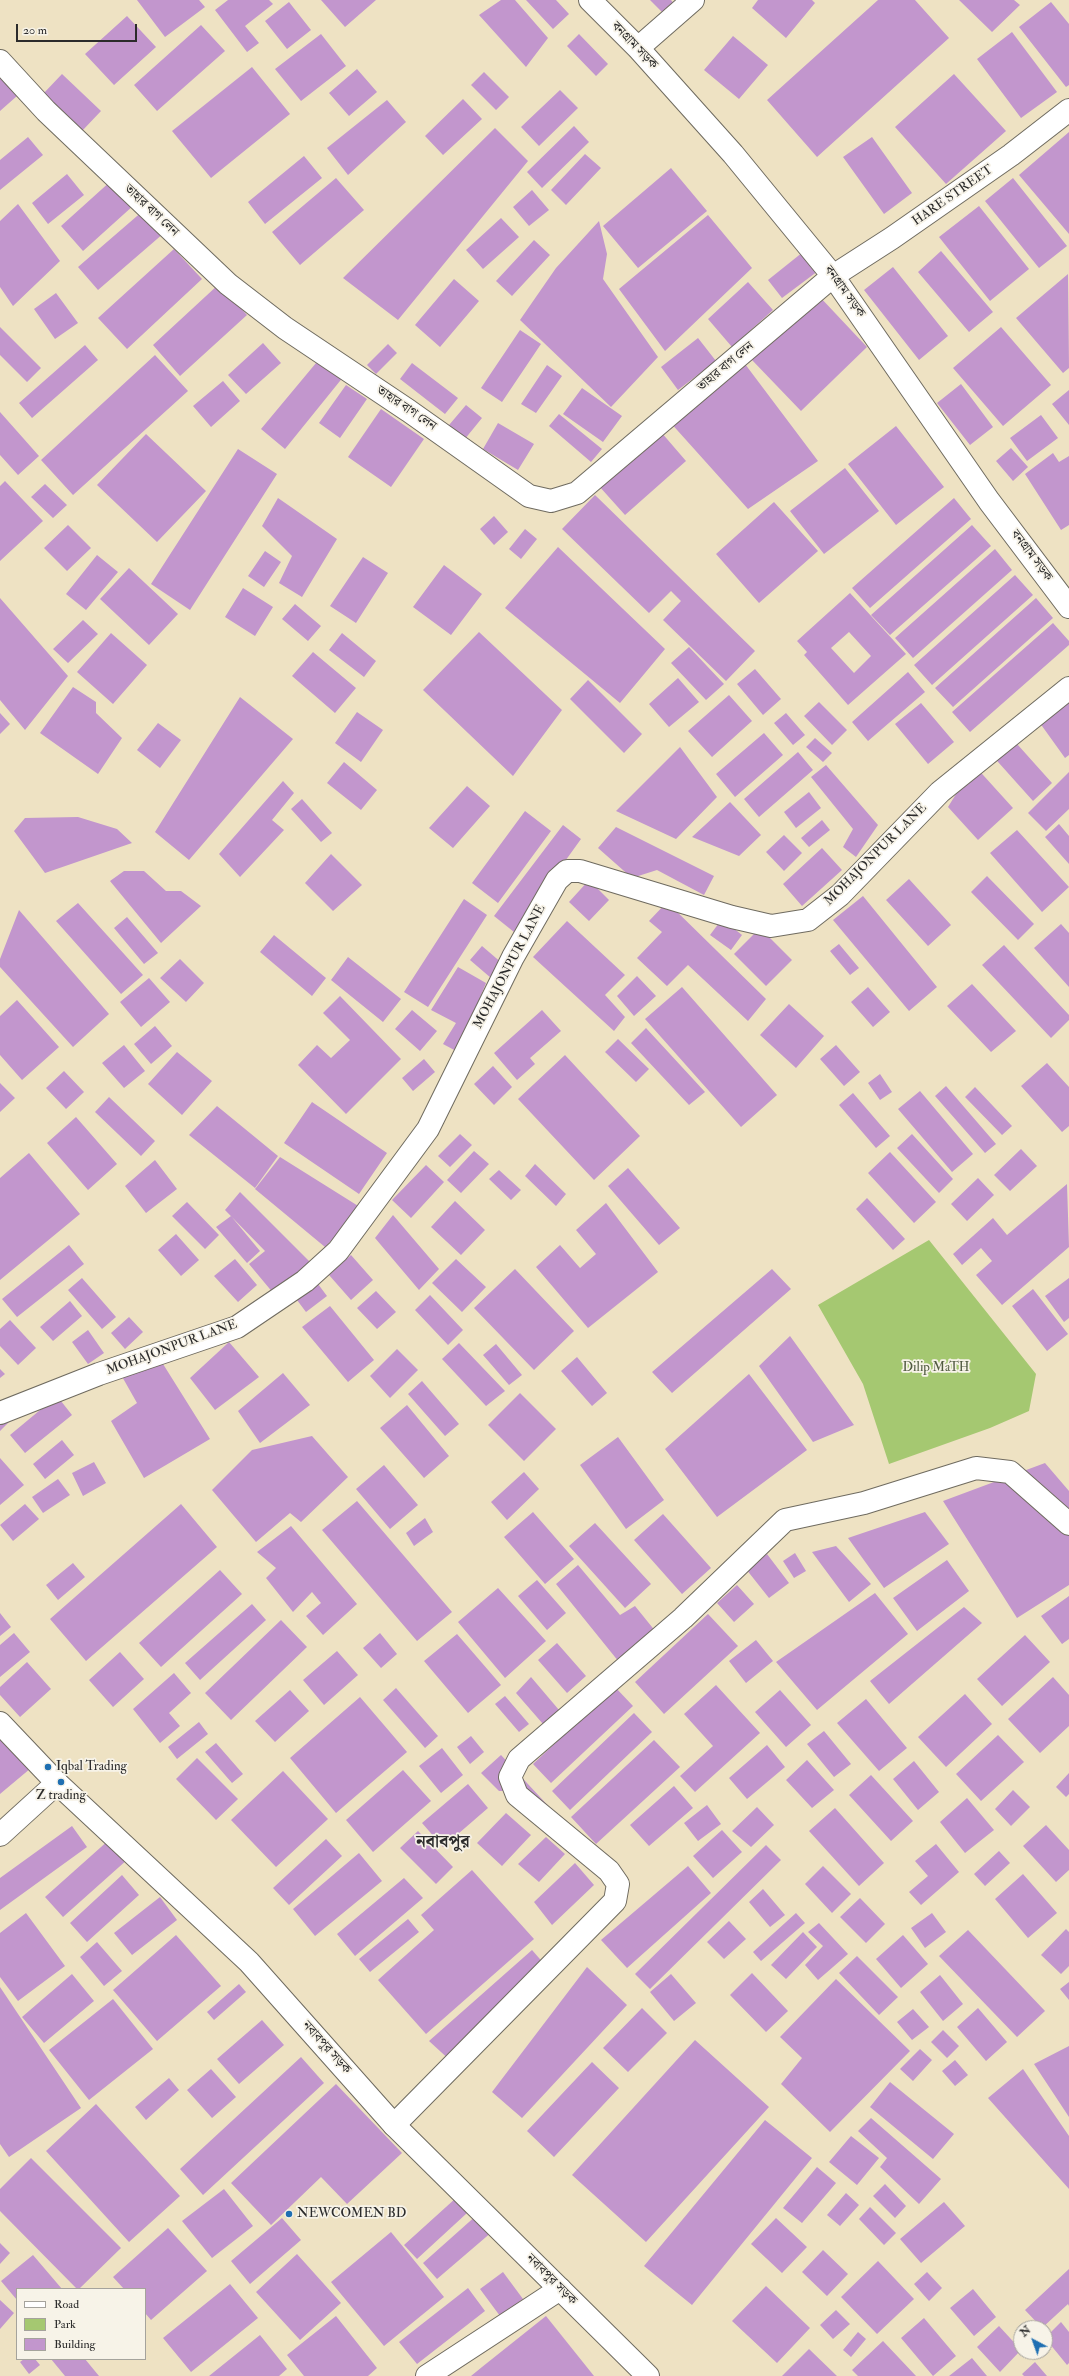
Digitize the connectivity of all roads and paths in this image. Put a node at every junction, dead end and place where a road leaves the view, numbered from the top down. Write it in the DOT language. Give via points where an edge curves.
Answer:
graph roads {
  1 [pos="590,0"];
  2 [pos="693,0"];
  3 [pos="638,48"];
  4 [pos="0,61"];
  5 [pos="1069,110"];
  6 [pos="833,276"];
  7 [pos="1069,607"];
  8 [pos="1069,688"];
  9 [pos="0,1413"];
  10 [pos="1069,1524"];
  11 [pos="0,1723"];
  12 [pos="56,1784"];
  13 [pos="0,1835"];
  14 [pos="394,2125"];
  15 [pos="560,2289"];
  16 [pos="427,2376"];
  17 [pos="648,2376"];
  1 -- 3 [label="street, বনগ্রাম সড়ক"];
  2 -- 3 [label="street"];
  3 -- 6 [label="street, বনগ্রাম সড়ক" via="733,154"];
  4 -- 6 [label="street, তাহার বাগ লেন" via="46,111 228,284 284,328 409,411 529,496 551,501 577,493"];
  5 -- 6 [label="street, HARE STREET" via="1011,155"];
  6 -- 7 [label="street, বনগ্রাম সড়ক" via="985,494"];
  8 -- 9 [label="street, MOHAJONPUR LANE" via="940,792 840,895 808,920 771,926 732,917 580,871 567,871 557,880 513,957 428,1129 338,1251 305,1282 237,1327 99,1374"];
  10 -- 14 [label="street" via="1010,1472 976,1468 864,1503 785,1520 683,1618 519,1759 510,1777 517,1795 609,1871 618,1884 615,1901"];
  11 -- 12 [label="street, নবাবপুর সড়ক"];
  12 -- 13 [label="street"];
  12 -- 14 [label="street, নবাবপুর সড়ক" via="249,1962"];
  14 -- 15 [label="street, নবাবপুর সড়ক"];
  15 -- 16 [label="street"];
  15 -- 17 [label="street, নবাবপুর সড়ক"];
}
